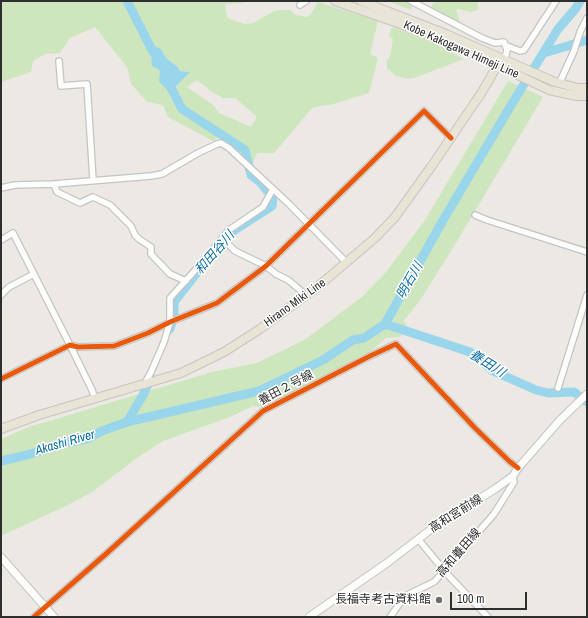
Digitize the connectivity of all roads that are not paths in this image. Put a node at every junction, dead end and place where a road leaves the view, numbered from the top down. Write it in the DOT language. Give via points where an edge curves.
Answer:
graph roads {
  1 [pos="306,1"];
  2 [pos="335,1"];
  3 [pos="361,1"];
  4 [pos="411,1"];
  5 [pos="556,1"];
  6 [pos="300,5"];
  7 [pos="587,18"];
  8 [pos="506,46"];
  9 [pos="59,61"];
  10 [pos="499,62"];
  11 [pos="514,69"];
  12 [pos="557,83"];
  13 [pos="587,88"];
  14 [pos="587,96"];
  15 [pos="451,138"];
  16 [pos="93,180"];
  17 [pos="54,184"];
  18 [pos="1,188"];
  19 [pos="273,190"];
  20 [pos="475,215"];
  21 [pos="308,224"];
  22 [pos="222,238"];
  23 [pos="1,240"];
  24 [pos="587,252"];
  25 [pos="347,263"];
  26 [pos="266,266"];
  27 [pos="34,274"];
  28 [pos="186,281"];
  29 [pos="587,294"];
  30 [pos="1,295"];
  31 [pos="306,295"];
  32 [pos="170,322"];
  33 [pos="70,345"];
  34 [pos="1,379"];
  35 [pos="147,384"];
  36 [pos="558,388"];
  37 [pos="584,397"];
  38 [pos="95,399"];
  39 [pos="1,429"];
  40 [pos="518,468"];
  41 [pos="513,476"];
  42 [pos="418,538"];
  43 [pos="1,557"];
  44 [pos="445,570"];
  45 [pos="45,607"];
  46 [pos="315,615"];
  47 [pos="392,616"];
  48 [pos="34,617"];
  49 [pos="54,617"];
  50 [pos="488,617"];
  1 -- 6 [label="street"];
  2 -- 10 [label="main road, Kobe Kakogawa Himeji Line"];
  3 -- 10 [label="main road, Kobe Kakogawa Himeji Line" via="446,34"];
  4 -- 8 [label="street" via="482,38 494,43 504,42"];
  5 -- 8 [label="street" via="524,50"];
  7 -- 12 [label="street" via="574,51"];
  8 -- 10 [label="street" via="506,55"];
  9 -- 16 [label="street" via="61,86 87,84"];
  10 -- 11 [label="main road, Kobe Kakogawa Himeji Line"];
  10 -- 15 [label="main road, Hirano Miki Line"];
  11 -- 12 [label="main road, Kobe Kakogawa Himeji Line"];
  11 -- 14 [label="main road, Kobe Kakogawa Himeji Line" via="550,90"];
  12 -- 13 [label="main road, Kobe Kakogawa Himeji Line"];
  15 -- 21 [label="street" via="424,111"];
  15 -- 25 [label="main road, Hirano Miki Line" via="395,218"];
  16 -- 17 [label="street"];
  16 -- 19 [label="street" via="142,178 162,174 221,143"];
  17 -- 18 [label="street"];
  17 -- 28 [label="street" via="57,192 80,203 92,197 110,205 131,226 135,235 151,247 151,254 170,274"];
  19 -- 21 [label="street"];
  19 -- 22 [label="street" via="263,207 229,230"];
  20 -- 24 [label="street"];
  21 -- 25 [label="street"];
  21 -- 26 [label="street"];
  22 -- 26 [label="street" via="235,251"];
  22 -- 28 [label="street"];
  23 -- 27 [label="street" via="13,233"];
  25 -- 31 [label="main road, Hirano Miki Line"];
  26 -- 31 [label="street"];
  26 -- 32 [label="street" via="217,303"];
  27 -- 30 [label="street" via="9,287"];
  27 -- 33 [label="street"];
  28 -- 32 [label="street" via="170,298"];
  29 -- 36 [label="street"];
  31 -- 35 [label="main road, Hirano Miki Line" via="224,352 181,373"];
  32 -- 33 [label="street" via="114,346"];
  32 -- 35 [label="street"];
  33 -- 34 [label="street"];
  33 -- 38 [label="street"];
  35 -- 38 [label="main road, Hirano Miki Line"];
  37 -- 40 [label="street, 高和宮前線"];
  38 -- 39 [label="main road, Hirano Miki Line"];
  40 -- 41 [label="street, 高和宮前線"];
  40 -- 45 [label="street, 養田２号線" via="475,428 396,344 262,411"];
  41 -- 42 [label="street, 高和宮前線"];
  41 -- 44 [label="street, 高和養田線" via="514,482 494,514"];
  42 -- 44 [label="street"];
  42 -- 46 [label="street, 高和宮前線"];
  43 -- 45 [label="street"];
  44 -- 47 [label="street, 高和養田線" via="434,582 403,599"];
  44 -- 50 [label="street"];
  45 -- 48 [label="street, 養田２号線"];
  45 -- 49 [label="street"];
}
